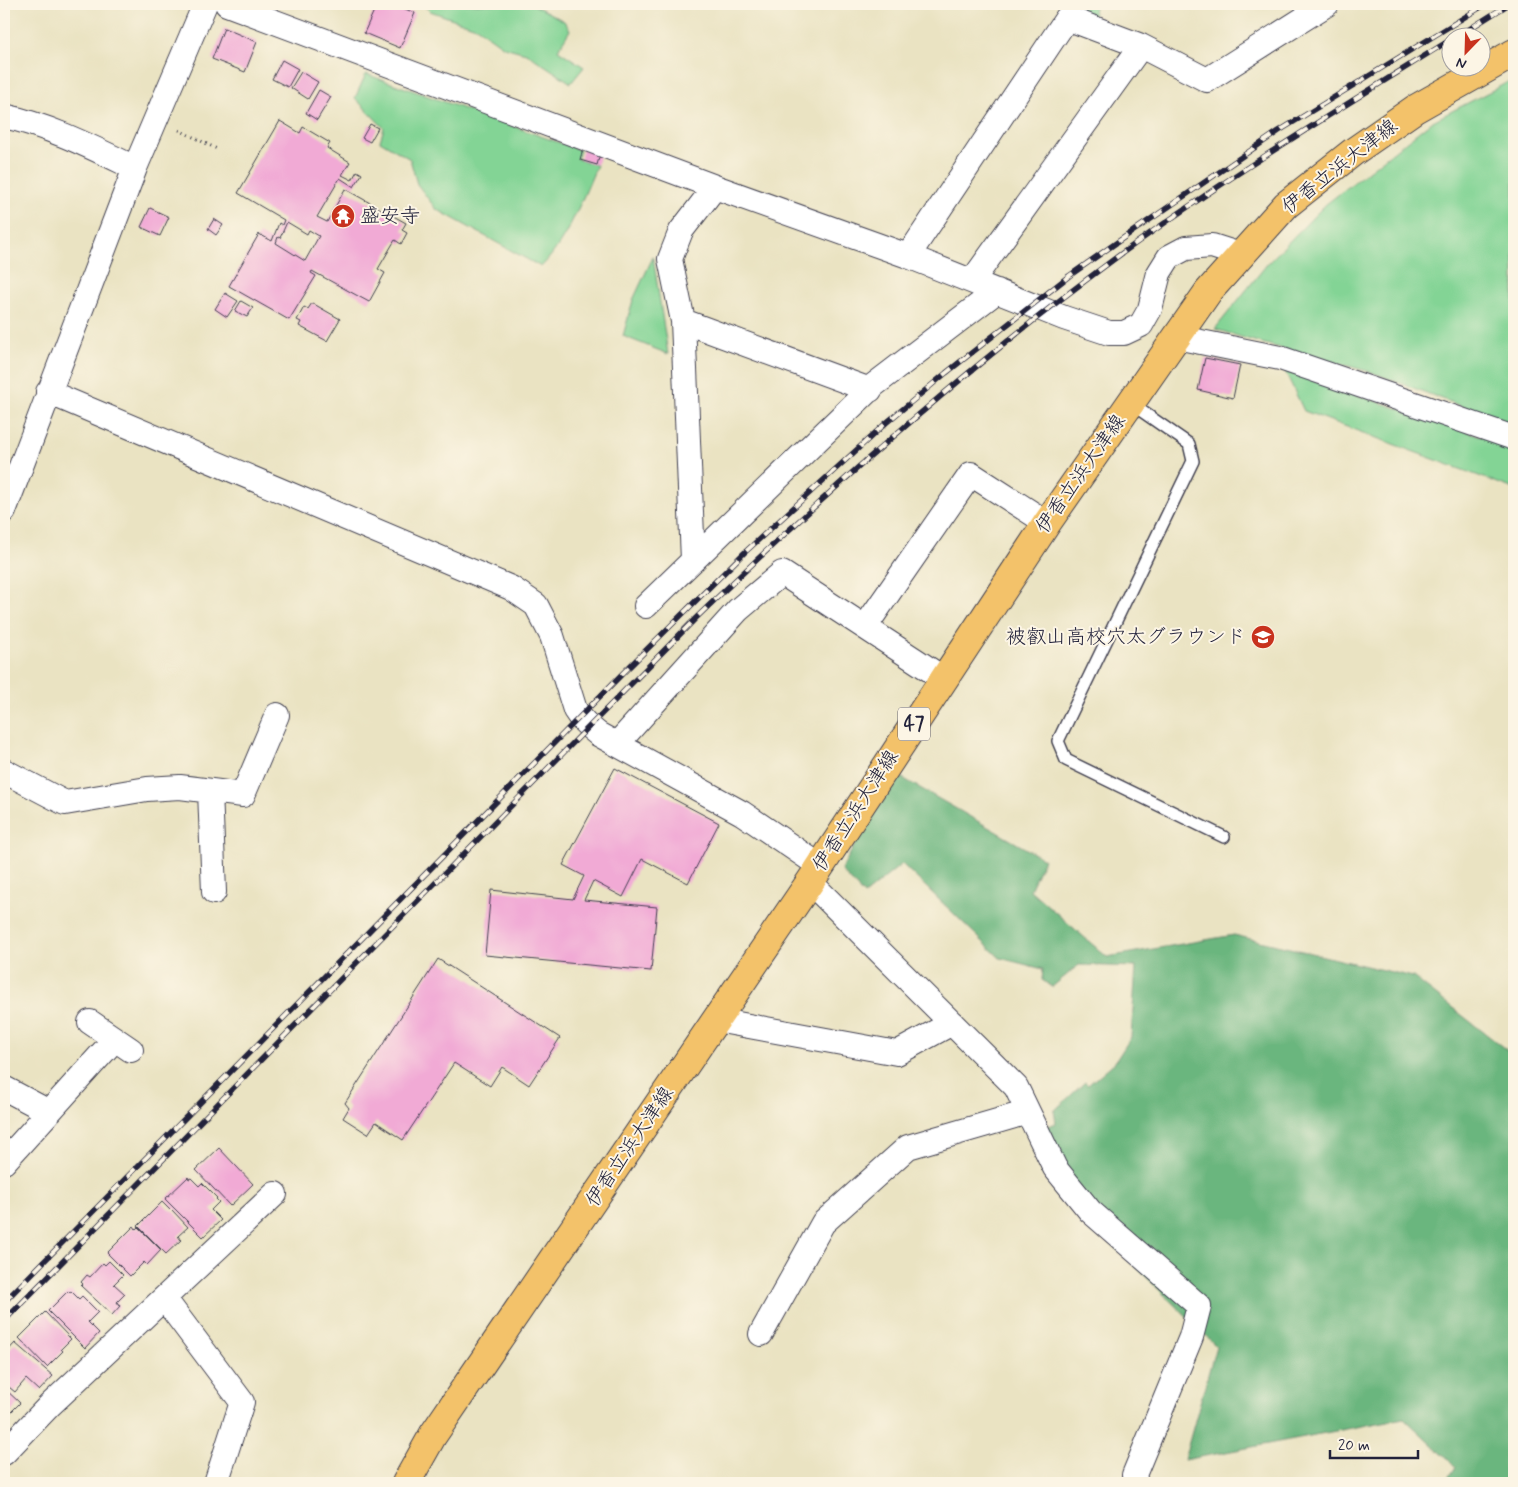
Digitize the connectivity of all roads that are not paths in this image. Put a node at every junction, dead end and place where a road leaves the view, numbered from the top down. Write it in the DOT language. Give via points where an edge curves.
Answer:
graph roads {
  1 [pos="205,4"];
  2 [pos="227,4"];
  3 [pos="1327,4"];
  4 [pos="1141,46"];
  5 [pos="1514,53"];
  6 [pos="4,116"];
  7 [pos="135,168"];
  8 [pos="715,187"];
  9 [pos="1240,255"];
  10 [pos="908,256"];
  11 [pos="972,281"];
  12 [pos="998,291"];
  13 [pos="683,321"];
  14 [pos="1176,337"];
  15 [pos="870,390"];
  16 [pos="48,392"];
  17 [pos="1130,403"];
  18 [pos="1514,438"];
  19 [pos="4,511"];
  20 [pos="1047,524"];
  21 [pos="693,560"];
  22 [pos="646,606"];
  23 [pos="865,627"];
  24 [pos="944,679"];
  25 [pos="277,714"];
  26 [pos="617,744"];
  27 [pos="4,771"];
  28 [pos="210,790"];
  29 [pos="1224,837"];
  30 [pos="815,874"];
  31 [pos="214,892"];
  32 [pos="716,1020"];
  33 [pos="90,1022"];
  34 [pos="952,1023"];
  35 [pos="4,1088"];
  36 [pos="49,1112"];
  37 [pos="1028,1112"];
  38 [pos="4,1162"];
  39 [pos="275,1194"];
  40 [pos="164,1298"];
  41 [pos="761,1334"];
  42 [pos="4,1453"];
  43 [pos="216,1483"];
  44 [pos="406,1483"];
  45 [pos="1136,1483"];
  1 -- 7 [label="street"];
  2 -- 8 [label="street"];
  3 -- 4 [label="street" via="1207,80"];
  4 -- 10 [label="street" via="1067,18"];
  4 -- 11 [label="street"];
  5 -- 9 [label="main road, 伊香立浜大津線 / 47" via="1415,109 1353,152 1286,206"];
  6 -- 7 [label="street" via="84,143"];
  7 -- 16 [label="street"];
  8 -- 10 [label="street"];
  8 -- 13 [label="street" via="681,231 670,259"];
  9 -- 12 [label="street" via="1212,246 1186,248 1169,257 1159,274 1150,309 1140,325 1124,333 1088,327"];
  9 -- 14 [label="main road, 伊香立浜大津線 / 47"];
  10 -- 11 [label="street"];
  11 -- 12 [label="street"];
  12 -- 15 [label="street"];
  13 -- 15 [label="street"];
  13 -- 21 [label="street"];
  14 -- 17 [label="main road, 伊香立浜大津線 / 47"];
  14 -- 18 [label="street" via="1280,358"];
  15 -- 21 [label="street"];
  16 -- 19 [label="street"];
  16 -- 26 [label="street" via="511,588 536,605 552,636 579,718"];
  17 -- 20 [label="main road, 伊香立浜大津線 / 47"];
  17 -- 29 [label="lane" via="1189,444 1193,461 1058,741 1066,760"];
  20 -- 23 [label="street" via="971,474"];
  20 -- 24 [label="main road, 伊香立浜大津線 / 47"];
  21 -- 22 [label="street"];
  23 -- 24 [label="street"];
  23 -- 26 [label="street" via="782,573 738,610"];
  24 -- 30 [label="main road, 伊香立浜大津線 / 47"];
  25 -- 28 [label="street" via="243,795"];
  26 -- 30 [label="street" via="742,813"];
  27 -- 28 [label="street" via="64,803 147,789 180,787"];
  28 -- 31 [label="street"];
  30 -- 32 [label="main road, 伊香立浜大津線 / 47"];
  30 -- 34 [label="street"];
  32 -- 34 [label="street" via="897,1053"];
  32 -- 44 [label="main road, 伊香立浜大津線 / 47" via="433,1435"];
  33 -- 36 [label="street" via="123,1044"];
  34 -- 37 [label="street" via="1016,1087"];
  35 -- 36 [label="street"];
  36 -- 38 [label="street"];
  37 -- 41 [label="street" via="908,1147 824,1223"];
  37 -- 45 [label="street" via="1055,1168 1090,1211 1199,1306 1191,1336 1134,1474"];
  39 -- 40 [label="street"];
  40 -- 42 [label="street"];
  40 -- 43 [label="street" via="242,1402"];
}
